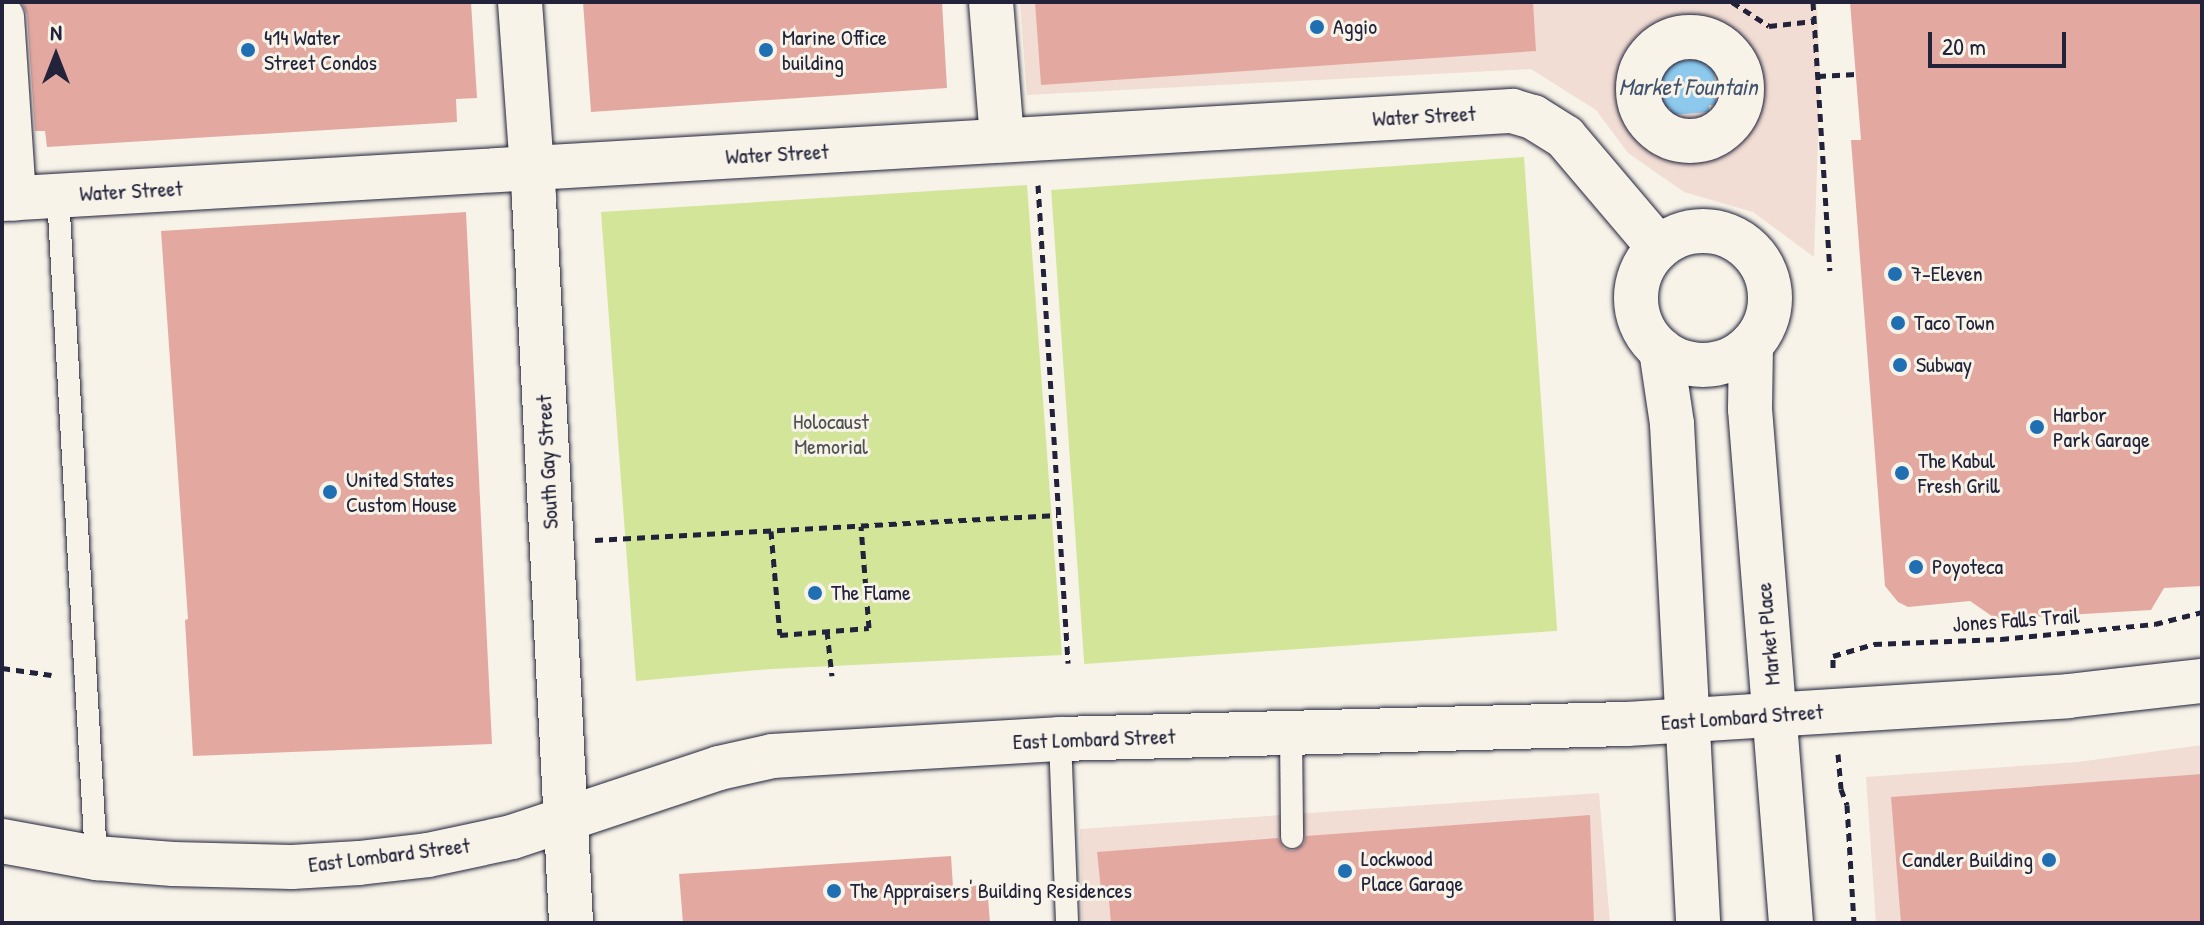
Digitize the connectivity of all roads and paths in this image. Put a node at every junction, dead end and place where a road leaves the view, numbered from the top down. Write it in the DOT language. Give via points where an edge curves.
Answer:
graph roads {
  1 [pos="520,2"];
  2 [pos="991,2"];
  3 [pos="1732,2"];
  4 [pos="1813,2"];
  5 [pos="2,17"];
  6 [pos="1814,21"];
  7 [pos="1856,74"];
  8 [pos="1818,76"];
  9 [pos="1018,139"];
  10 [pos="532,168"];
  11 [pos="58,196"];
  12 [pos="8,199"];
  13 [pos="1659,248"];
  14 [pos="1830,270"];
  15 [pos="1751,345"];
  16 [pos="1661,350"];
  17 [pos="1057,515"];
  18 [pos="861,526"];
  19 [pos="771,531"];
  20 [pos="551,542"];
  21 [pos="2202,612"];
  22 [pos="827,631"];
  23 [pos="1833,656"];
  24 [pos="1068,663"];
  25 [pos="2,668"];
  26 [pos="58,676"];
  27 [pos="832,676"];
  28 [pos="2202,681"];
  29 [pos="1775,716"];
  30 [pos="1688,721"];
  31 [pos="1291,733"];
  32 [pos="1060,739"];
  33 [pos="1841,789"];
  34 [pos="566,822"];
  35 [pos="1292,837"];
  36 [pos="2,841"];
  37 [pos="96,858"];
  38 [pos="571,923"];
  39 [pos="1067,923"];
  40 [pos="1698,923"];
  41 [pos="1791,923"];
  42 [pos="1854,923"];
  1 -- 10 [label="street, South Gay Street"];
  2 -- 9 [label="street"];
  3 -- 6 [label="path" via="1769,26"];
  4 -- 6 [label="path"];
  5 -- 12 [label="street"];
  6 -- 8 [label="path"];
  7 -- 8 [label="path"];
  8 -- 14 [label="path"];
  9 -- 10 [label="street, Water Street"];
  9 -- 13 [label="street, Water Street" via="1512,111 1550,126"];
  9 -- 17 [label="path"];
  10 -- 11 [label="street, Water Street"];
  10 -- 20 [label="street, South Gay Street"];
  11 -- 12 [label="street, Water Street"];
  11 -- 37 [label="lane"];
  13 -- 15 [label="street, Market Place" via="1693,232 1712,232 1747,247 1759,261 1770,297 1769,314"];
  13 -- 16 [label="street" via="1642,272 1636,300 1647,336"];
  15 -- 16 [label="street" via="1717,364 1678,361"];
  15 -- 29 [label="street, Market Place" via="1750,409"];
  16 -- 30 [label="street" via="1672,424"];
  17 -- 18 [label="path"];
  17 -- 24 [label="path"];
  18 -- 19 [label="path"];
  18 -- 22 [label="path" via="869,628"];
  19 -- 20 [label="path"];
  19 -- 22 [label="path" via="780,635"];
  20 -- 34 [label="street, South Gay Street"];
  21 -- 23 [label="path, Jones Falls Trail" via="2155,624 2001,639 1874,644"];
  22 -- 27 [label="path"];
  25 -- 26 [label="path"];
  28 -- 29 [label="street, East Lombard Street" via="2068,696"];
  29 -- 30 [label="street, East Lombard Street"];
  29 -- 41 [label="street, Market Place"];
  30 -- 31 [label="street, East Lombard Street"];
  30 -- 40 [label="street"];
  31 -- 32 [label="street, East Lombard Street"];
  31 -- 35 [label="lane"];
  32 -- 34 [label="street, East Lombard Street" via="773,756 719,768"];
  32 -- 39 [label="lane"];
  33 -- 42 [label="path" via="1847,805"];
  34 -- 37 [label="street, East Lombard Street" via="428,855 359,863 227,867"];
  34 -- 38 [label="street, South Gay Street"];
  36 -- 37 [label="street, East Lombard Street"];
}
